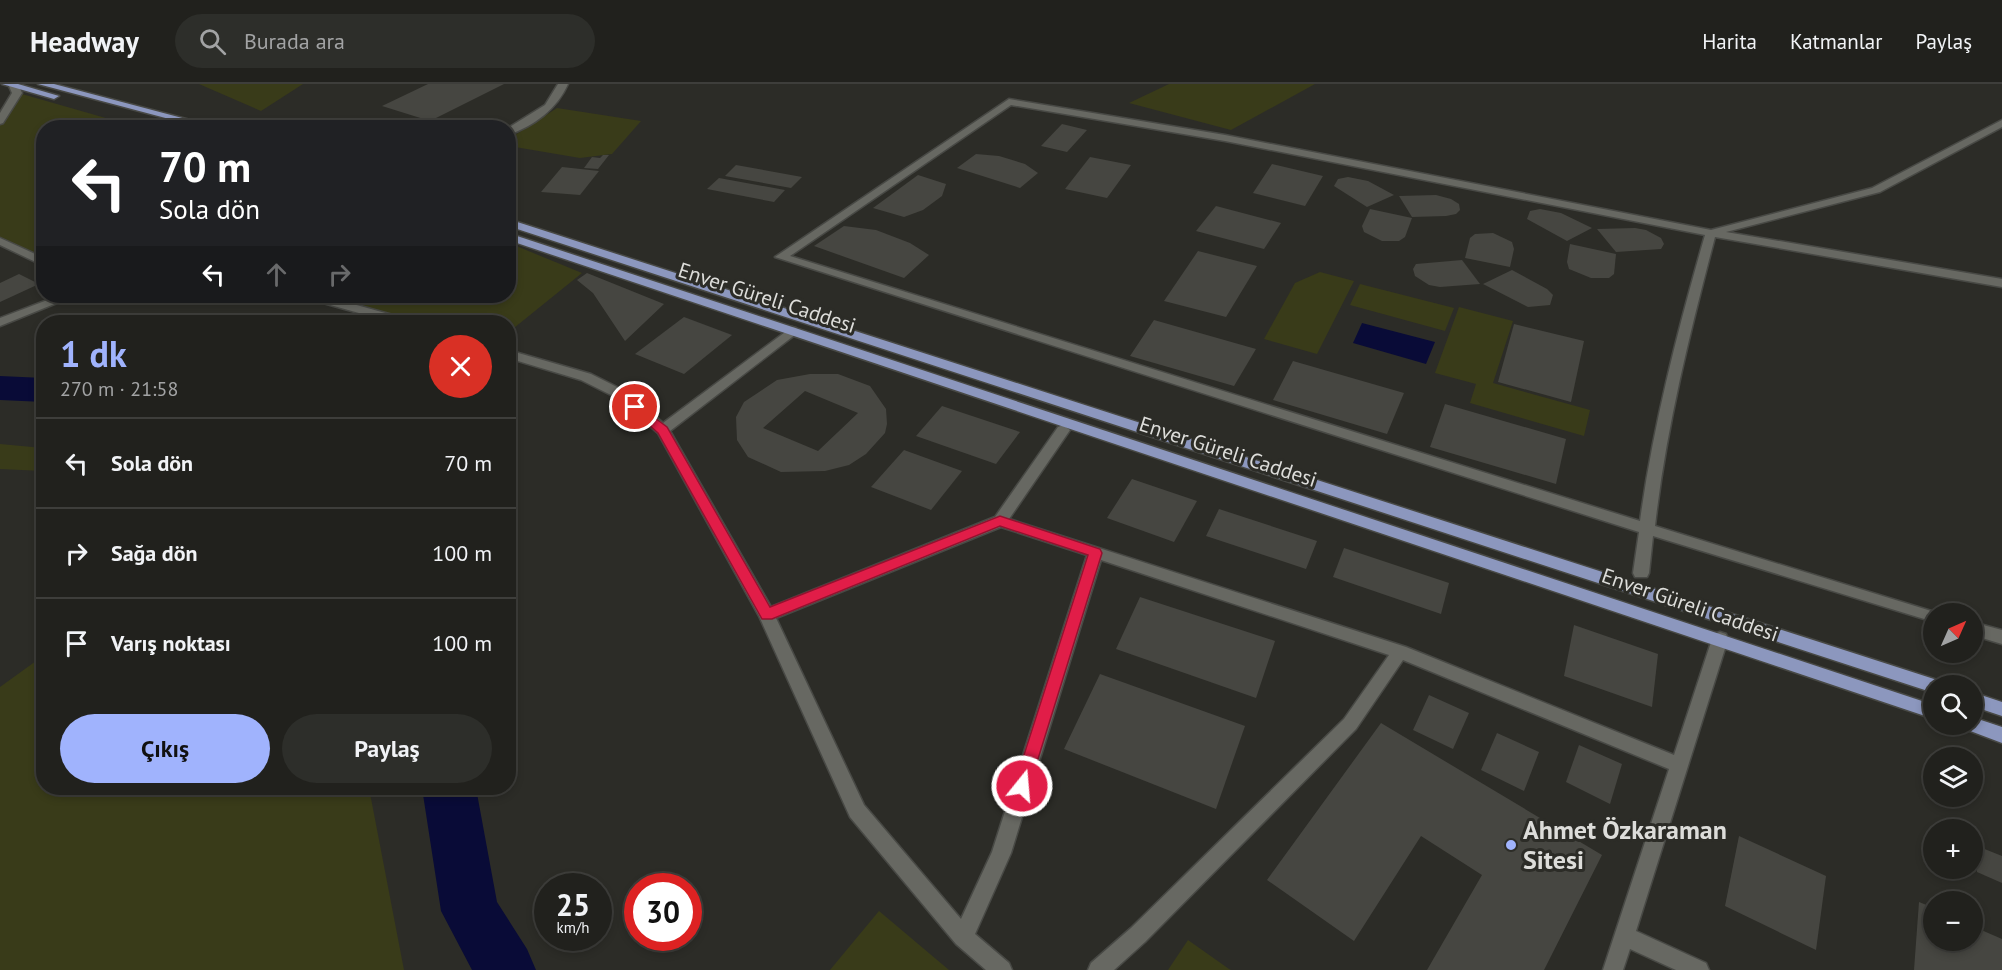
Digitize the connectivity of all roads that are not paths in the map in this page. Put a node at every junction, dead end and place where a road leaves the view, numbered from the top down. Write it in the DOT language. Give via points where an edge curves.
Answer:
graph roads {
  1 [pos="11,84"];
  2 [pos="43,84"];
  3 [pos="563,84"];
  4 [pos="144,120"];
  5 [pos="185,120"];
  6 [pos="0,121"];
  7 [pos="2002,123"];
  8 [pos="516,127"];
  9 [pos="516,225"];
  10 [pos="1711,233"];
  11 [pos="516,239"];
  12 [pos="0,241"];
  13 [pos="36,259"];
  14 [pos="2002,284"];
  15 [pos="50,303"];
  16 [pos="338,303"];
  17 [pos="380,315"];
  18 [pos="0,322"];
  19 [pos="792,331"];
  20 [pos="516,356"];
  21 [pos="663,430"];
  22 [pos="1063,430"];
  23 [pos="1000,521"];
  24 [pos="1647,529"];
  25 [pos="1095,553"];
  26 [pos="1641,573"];
  27 [pos="1923,613"];
  28 [pos="767,615"];
  29 [pos="1983,631"];
  30 [pos="2002,637"];
  31 [pos="1720,639"];
  32 [pos="1400,652"];
  33 [pos="1923,682"];
  34 [pos="1983,703"];
  35 [pos="1923,708"];
  36 [pos="2002,709"];
  37 [pos="1983,728"];
  38 [pos="2002,735"];
  39 [pos="1679,765"];
  40 [pos="1625,936"];
  41 [pos="963,937"];
  42 [pos="1002,970"];
  43 [pos="1098,970"];
  44 [pos="1613,970"];
  45 [pos="1699,970"];
  1 -- 4 [label="main road"];
  1 -- 6 [label="street" via="16,93"];
  2 -- 5 [label="main road"];
  3 -- 8 [label="street" via="560,94 543,111"];
  7 -- 10 [label="street" via="1876,190"];
  9 -- 33 [label="main road, Enver Güreli Caddesi"];
  10 -- 14 [label="street"];
  10 -- 24 [label="street" via="1686,323"];
  10 -- 24 [label="street" via="1225,138 1009,102 781,257"];
  11 -- 19 [label="main road, Enver Güreli Caddesi"];
  12 -- 13 [label="street"];
  15 -- 18 [label="street"];
  16 -- 17 [label="street"];
  19 -- 21 [label="street"];
  19 -- 31 [label="main road, Enver Güreli Caddesi"];
  20 -- 21 [label="street" via="586,377 622,395"];
  21 -- 28 [label="street"];
  22 -- 23 [label="street"];
  23 -- 25 [label="street"];
  23 -- 28 [label="street"];
  24 -- 26 [label="street"];
  24 -- 27 [label="street"];
  25 -- 32 [label="street"];
  25 -- 41 [label="street" via="1001,853"];
  28 -- 41 [label="street" via="857,811"];
  29 -- 30 [label="street"];
  31 -- 35 [label="main road, Enver Güreli Caddesi"];
  31 -- 39 [label="street"];
  32 -- 39 [label="street"];
  32 -- 43 [label="street" via="1350,724"];
  34 -- 36 [label="main road"];
  37 -- 38 [label="main road"];
  39 -- 40 [label="street"];
  40 -- 44 [label="street"];
  40 -- 45 [label="street"];
  41 -- 42 [label="street"];
}
